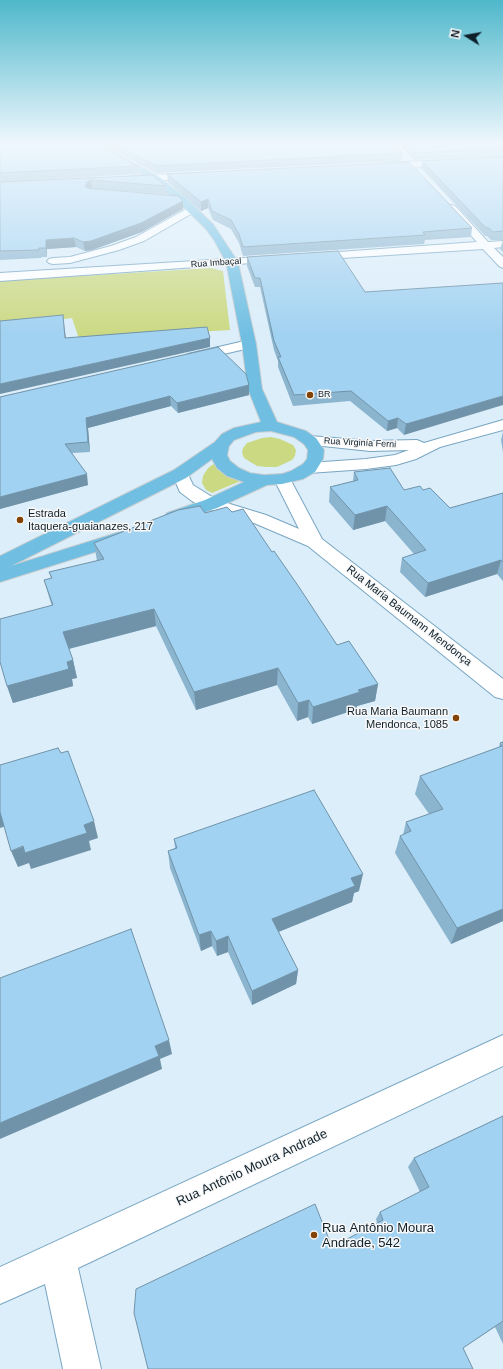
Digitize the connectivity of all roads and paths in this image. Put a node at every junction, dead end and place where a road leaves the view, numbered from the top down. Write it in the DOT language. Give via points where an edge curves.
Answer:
graph roads {
  1 [pos="189,206"];
  2 [pos="449,206"];
  3 [pos="192,209"];
  4 [pos="503,244"];
  5 [pos="486,246"];
  6 [pos="302,257"];
  7 [pos="288,258"];
  8 [pos="232,262"];
  9 [pos="503,264"];
  10 [pos="0,267"];
  11 [pos="0,277"];
  12 [pos="249,344"];
  13 [pos="179,360"];
  14 [pos="255,389"];
  15 [pos="244,420"];
  16 [pos="271,426"];
  17 [pos="501,426"];
  18 [pos="310,441"];
  19 [pos="434,444"];
  20 [pos="221,445"];
  21 [pos="309,468"];
  22 [pos="180,474"];
  23 [pos="282,479"];
  24 [pos="264,480"];
  25 [pos="211,504"];
  26 [pos="158,522"];
  27 [pos="138,531"];
  28 [pos="315,542"];
  29 [pos="0,564"];
  30 [pos="0,576"];
  31 [pos="503,691"];
  32 [pos="503,1050"];
  33 [pos="58,1260"];
  34 [pos="0,1286"];
  35 [pos="82,1369"];
  1 -- 3 [label="main road"];
  2 -- 5 [label="street"];
  3 -- 8 [label="main road" via="209,226"];
  3 -- 10 [label="street" via="140,239 115,248 70,260"];
  4 -- 5 [label="street"];
  5 -- 6 [label="street"];
  5 -- 9 [label="street"];
  7 -- 8 [label="street, Rua Imbaçal"];
  8 -- 11 [label="street, Rua Imbaçal"];
  8 -- 12 [label="main road"];
  12 -- 13 [label="street"];
  12 -- 14 [label="main road"];
  14 -- 15 [label="main road"];
  14 -- 16 [label="main road"];
  15 -- 16 [label="main road" via="255,427"];
  15 -- 20 [label="main road"];
  16 -- 18 [label="main road" via="287,428"];
  17 -- 19 [label="street, Rua Virginía Ferni"];
  18 -- 19 [label="street, Rua Virginía Ferni" via="370,446"];
  18 -- 21 [label="main road" via="316,450 315,459"];
  19 -- 21 [label="street, Rua Virginía Ferni" via="396,460"];
  20 -- 22 [label="main road"];
  20 -- 24 [label="main road" via="219,454 223,464 247,478"];
  21 -- 23 [label="main road"];
  22 -- 25 [label="street, Rua Maria Baumann Mendonça" via="186,488 192,494"];
  22 -- 29 [label="main road"];
  23 -- 24 [label="main road"];
  23 -- 28 [label="street, Rua Maria Baumann Mendonça"];
  24 -- 25 [label="main road"];
  25 -- 26 [label="main road"];
  25 -- 28 [label="street, Rua Maria Baumann Mendonça" via="260,519"];
  27 -- 30 [label="main road"];
  28 -- 31 [label="street, Rua Maria Baumann Mendonça"];
  32 -- 33 [label="street, Rua Antônio Moura Andrade"];
  33 -- 34 [label="street, Rua Antônio Moura Andrade"];
  33 -- 35 [label="street"];
}
